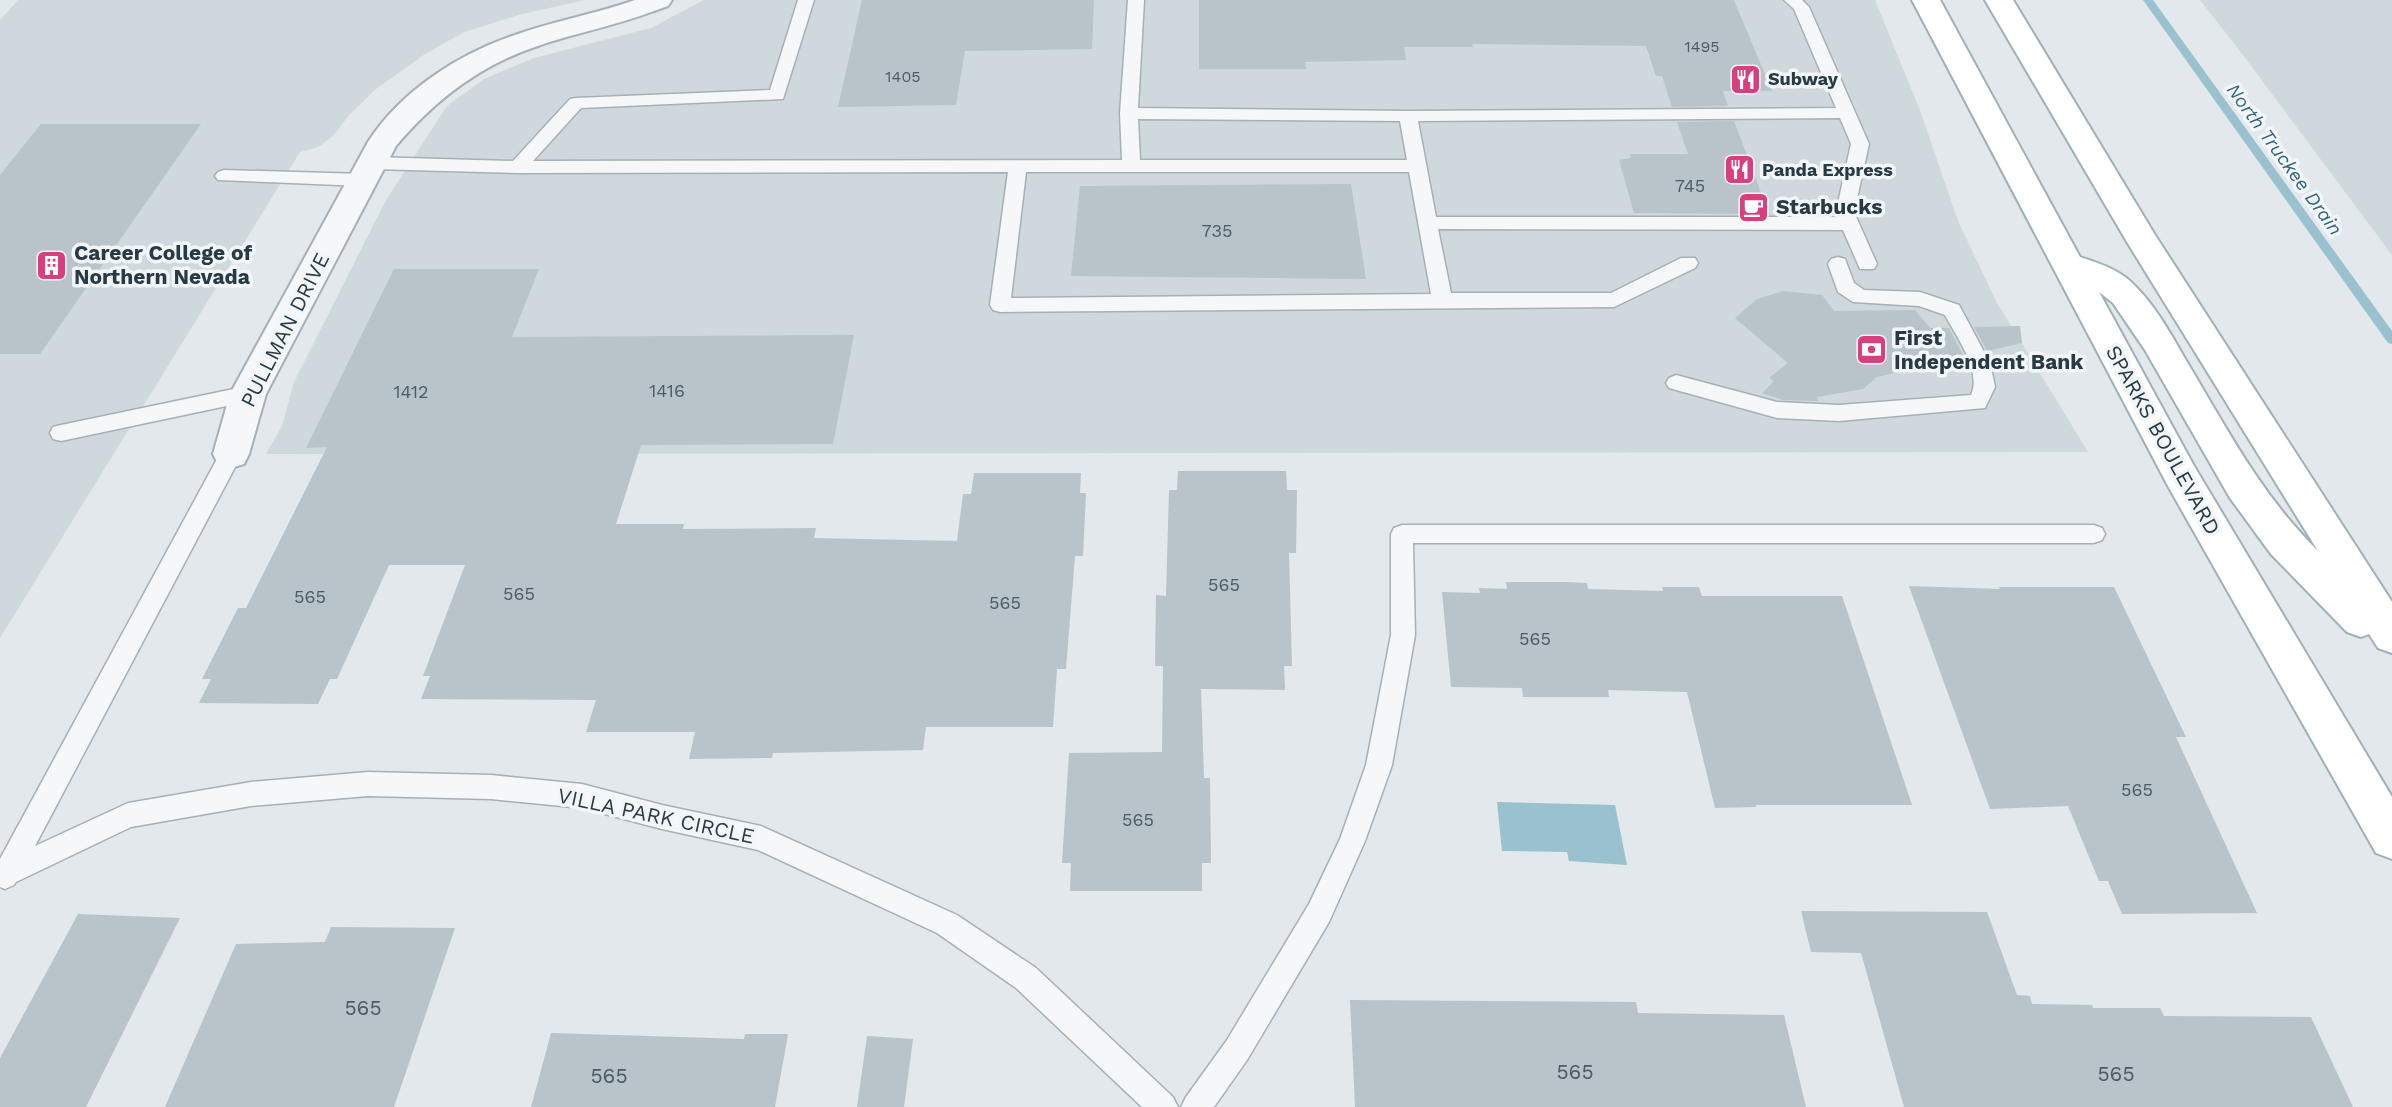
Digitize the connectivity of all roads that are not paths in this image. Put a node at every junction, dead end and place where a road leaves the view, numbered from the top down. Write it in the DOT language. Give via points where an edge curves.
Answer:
graph roads {
  1 [pos="658,0"];
  2 [pos="806,0"];
  3 [pos="1136,0"];
  4 [pos="1792,0"];
  5 [pos="1917,0"];
  6 [pos="1999,0"];
  7 [pos="2021,0"];
  8 [pos="1932,11"];
  9 [pos="2038,66"];
  10 [pos="1129,113"];
  11 [pos="1846,113"];
  12 [pos="1408,116"];
  13 [pos="1131,166"];
  14 [pos="1417,166"];
  15 [pos="518,167"];
  16 [pos="1018,168"];
  17 [pos="368,171"];
  18 [pos="224,176"];
  19 [pos="1428,223"];
  20 [pos="1850,224"];
  21 [pos="1688,262"];
  22 [pos="1838,264"];
  23 [pos="1867,264"];
  24 [pos="2068,265"];
  25 [pos="1442,300"];
  26 [pos="1676,383"];
  27 [pos="248,394"];
  28 [pos="61,433"];
  29 [pos="232,454"];
  30 [pos="2094,534"];
  31 [pos="2392,636"];
  32 [pos="2392,651"];
  33 [pos="2392,838"];
  34 [pos="3,879"];
  35 [pos="1163,1107"];
  36 [pos="1196,1107"];
  1 -- 17 [label="street, PULLMAN DRIVE" via="523,41 465,68 405,115"];
  2 -- 15 [label="lane" via="777,96 576,103"];
  3 -- 10 [label="lane"];
  4 -- 11 [label="lane" via="1801,7"];
  5 -- 8 [label="main road, SPARKS BOULEVARD"];
  6 -- 9 [label="main road"];
  7 -- 9 [label="main road"];
  8 -- 24 [label="main road, SPARKS BOULEVARD"];
  9 -- 31 [label="main road" via="2143,242"];
  10 -- 12 [label="lane"];
  10 -- 13 [label="lane"];
  11 -- 12 [label="lane"];
  11 -- 20 [label="lane" via="1860,144 1845,212"];
  12 -- 14 [label="lane"];
  13 -- 14 [label="lane"];
  13 -- 16 [label="lane"];
  14 -- 19 [label="lane"];
  15 -- 16 [label="lane"];
  15 -- 17 [label="lane"];
  16 -- 25 [label="lane" via="1000,305"];
  17 -- 18 [label="lane"];
  17 -- 27 [label="street, PULLMAN DRIVE"];
  19 -- 20 [label="lane"];
  19 -- 25 [label="lane"];
  20 -- 23 [label="lane"];
  21 -- 25 [label="lane" via="1614,300"];
  22 -- 26 [label="lane" via="1845,287 1860,297 1920,299 1952,310 1980,363 1985,387 1978,401 1839,412 1777,410"];
  24 -- 32 [label="main road" via="2102,277 2125,295 2244,488 2285,543"];
  24 -- 33 [label="main road, SPARKS BOULEVARD" via="2216,536"];
  27 -- 28 [label="lane"];
  27 -- 29 [label="street, PULLMAN DRIVE"];
  29 -- 34 [label="lane, PULLMAN DRIVE"];
  30 -- 36 [label="lane" via="1402,534 1403,635 1379,765 1352,841 1319,913 1237,1050"];
  34 -- 35 [label="lane, VILLA PARK CIRCLE" via="128,815 251,794 368,784 491,786 582,796 761,838 947,924 1026,978"];
}
